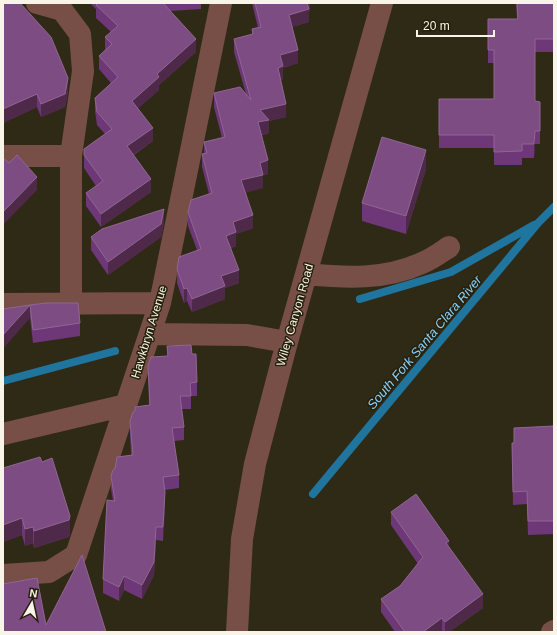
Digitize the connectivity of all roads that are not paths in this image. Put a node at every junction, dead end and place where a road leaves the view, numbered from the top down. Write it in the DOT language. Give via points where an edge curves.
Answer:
graph roads {
  1 [pos="38,3"];
  2 [pos="221,3"];
  3 [pos="382,3"];
  4 [pos="3,156"];
  5 [pos="71,156"];
  6 [pos="449,248"];
  7 [pos="306,274"];
  8 [pos="160,303"];
  9 [pos="3,304"];
  10 [pos="70,304"];
  11 [pos="150,334"];
  12 [pos="287,342"];
  13 [pos="126,405"];
  14 [pos="3,434"];
  15 [pos="3,575"];
  16 [pos="237,632"];
  1 -- 5 [label="street" via="62,10 80,34 83,71"];
  2 -- 8 [label="street, Hawkbryn Avenue"];
  3 -- 7 [label="street, Wiley Canyon Road"];
  4 -- 5 [label="street"];
  5 -- 10 [label="street"];
  6 -- 7 [label="street" via="422,263 384,275 346,278"];
  7 -- 12 [label="street, Wiley Canyon Road"];
  8 -- 10 [label="street"];
  8 -- 11 [label="street, Hawkbryn Avenue"];
  9 -- 10 [label="street"];
  11 -- 12 [label="street" via="246,335"];
  11 -- 13 [label="street, Hawkbryn Avenue"];
  12 -- 16 [label="street, Wiley Canyon Road" via="251,486 242,540"];
  13 -- 14 [label="street"];
  13 -- 15 [label="street, Hawkbryn Avenue" via="76,556 49,572"];
}
